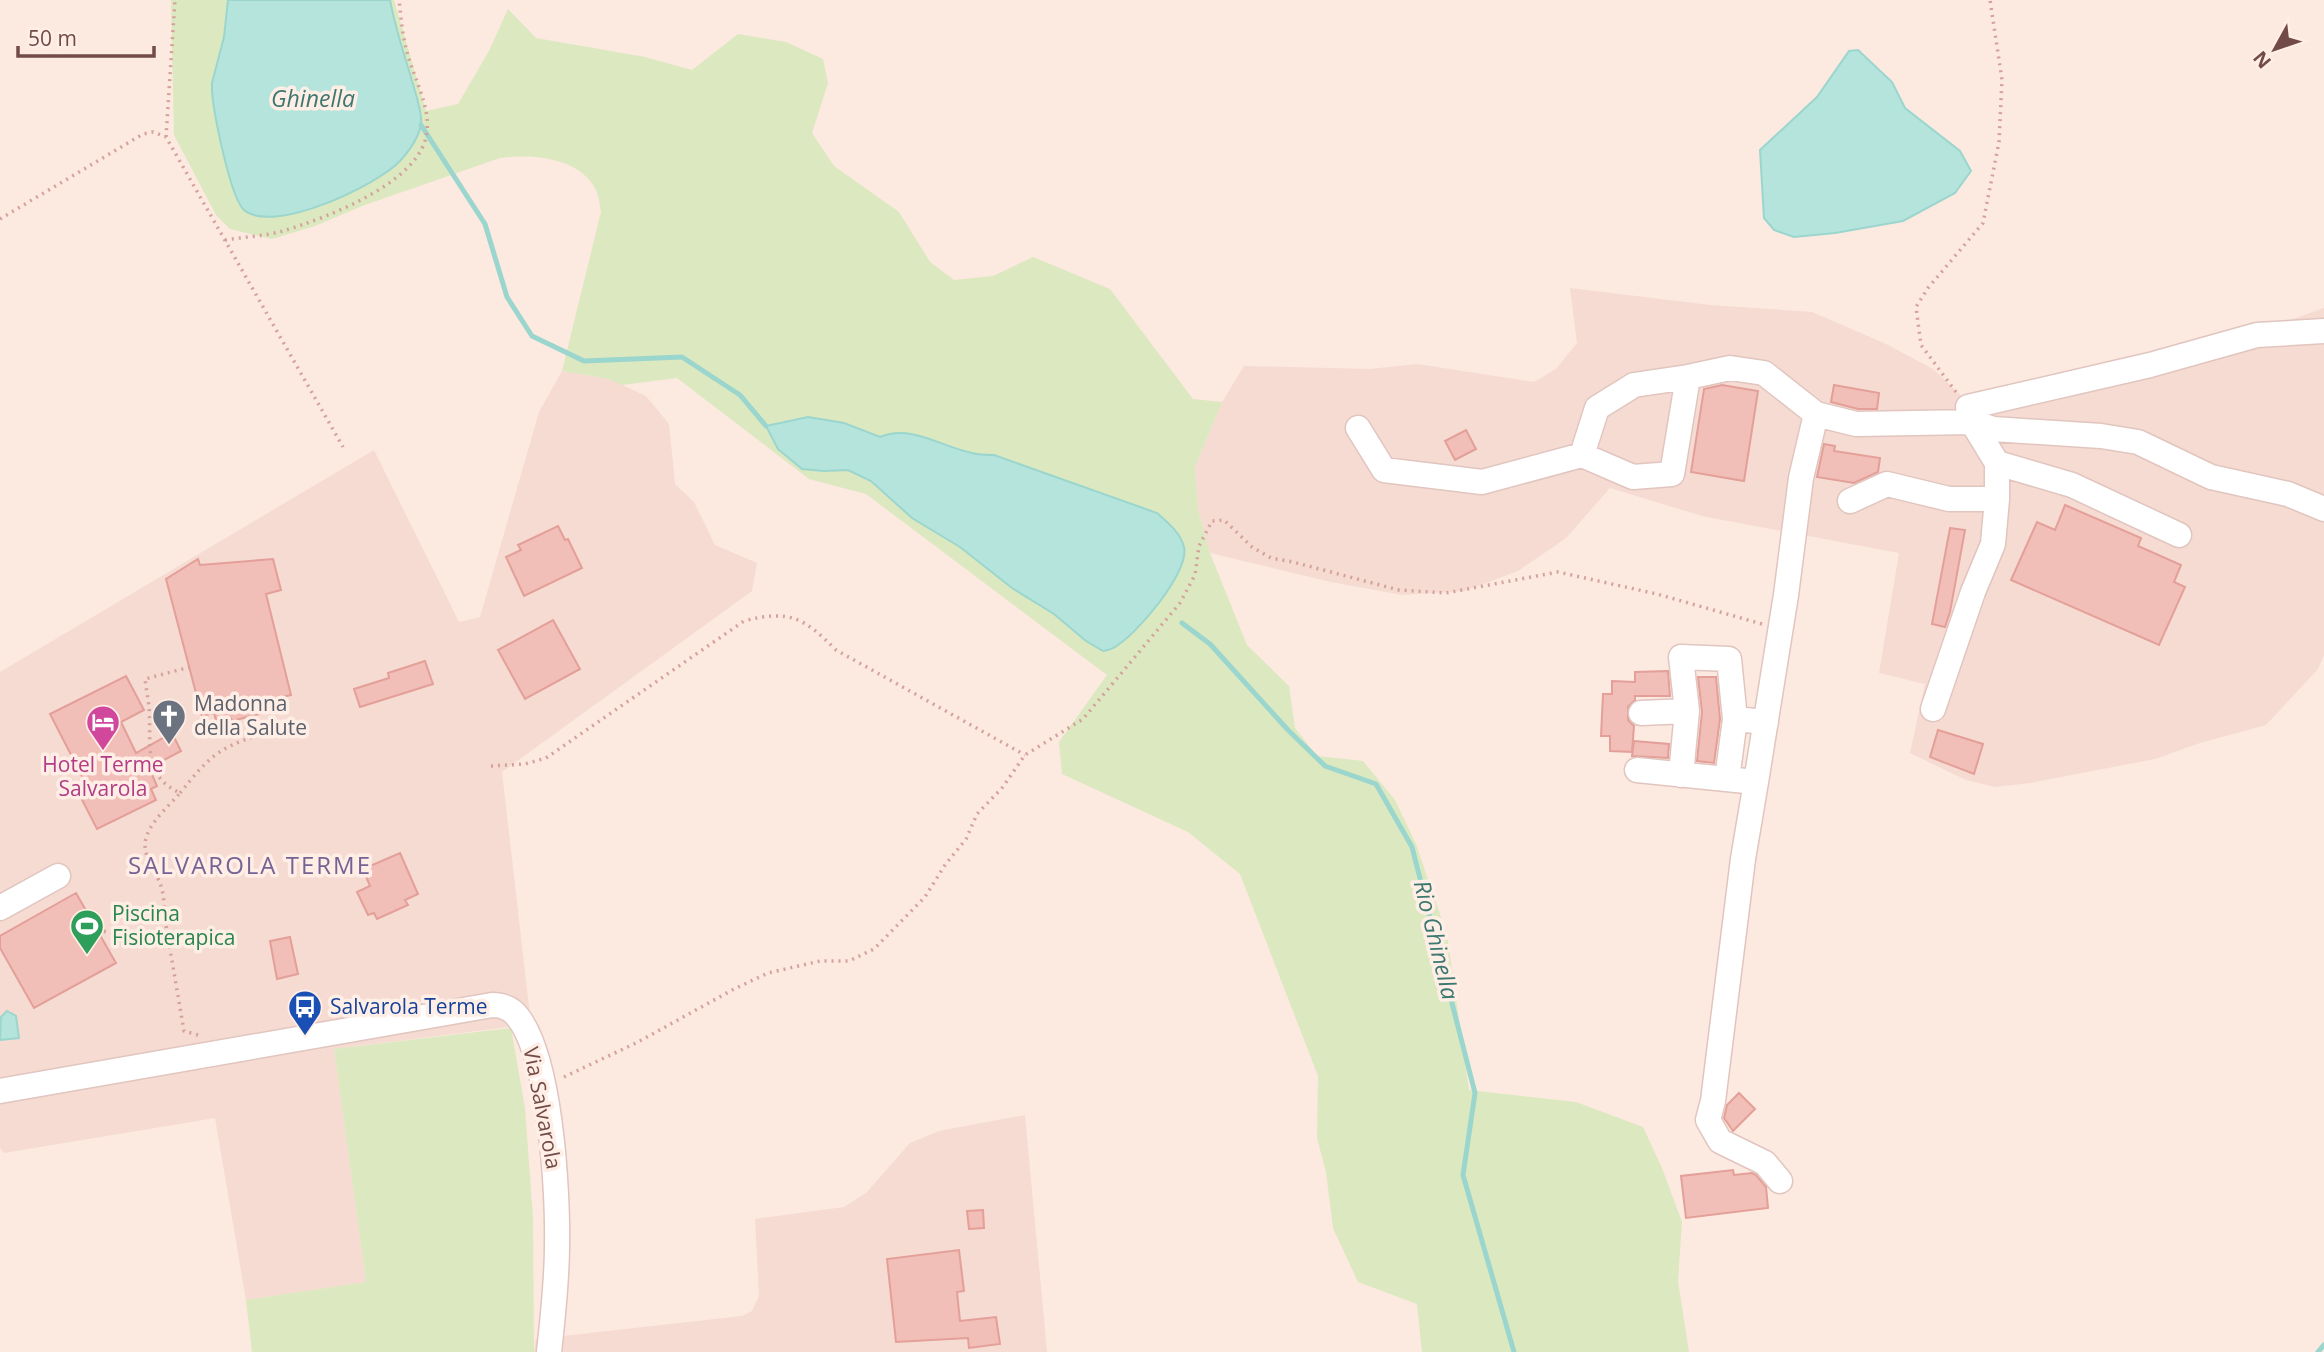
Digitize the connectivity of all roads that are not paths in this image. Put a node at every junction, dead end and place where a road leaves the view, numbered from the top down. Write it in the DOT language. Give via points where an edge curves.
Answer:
graph roads {
  1 [pos="2324,331"];
  2 [pos="1688,377"];
  3 [pos="1816,414"];
  4 [pos="1970,414"];
  5 [pos="1358,428"];
  6 [pos="1582,455"];
  7 [pos="1997,463"];
  8 [pos="1997,499"];
  9 [pos="1850,501"];
  10 [pos="2324,509"];
  11 [pos="2179,535"];
  12 [pos="1933,709"];
  13 [pos="1687,711"];
  14 [pos="1641,713"];
  15 [pos="1735,719"];
  16 [pos="1766,722"];
  17 [pos="1637,770"];
  18 [pos="1681,775"];
  19 [pos="1727,779"];
  20 [pos="1756,782"];
  21 [pos="58,876"];
  22 [pos="0,908"];
  23 [pos="0,1091"];
  24 [pos="1780,1181"];
  25 [pos="549,1352"];
  1 -- 4 [label="street" via="2257,335"];
  2 -- 3 [label="street" via="1730,368 1764,373"];
  2 -- 6 [label="street" via="1634,385 1597,408"];
  2 -- 6 [label="street" via="1672,474 1633,477"];
  3 -- 4 [label="street" via="1856,424"];
  3 -- 16 [label="street" via="1801,478"];
  4 -- 7 [label="street"];
  4 -- 10 [label="street" via="1993,429 2138,442 2211,477 2288,494"];
  5 -- 6 [label="street" via="1384,470 1482,482"];
  7 -- 8 [label="street"];
  7 -- 11 [label="street" via="2072,485"];
  8 -- 9 [label="street" via="1949,499 1887,484"];
  8 -- 12 [label="street" via="1993,544"];
  13 -- 14 [label="street"];
  13 -- 15 [label="street" via="1681,657 1729,659"];
  13 -- 18 [label="street"];
  15 -- 16 [label="street"];
  15 -- 19 [label="street"];
  16 -- 20 [label="street"];
  17 -- 18 [label="street"];
  18 -- 19 [label="street"];
  19 -- 20 [label="street"];
  20 -- 24 [label="street" via="1708,1120 1720,1141 1765,1163"];
  21 -- 22 [label="street"];
  23 -- 25 [label="street, Via Salvarola" via="502,1005 521,1022 533,1046 554,1166 556,1282"];
}
